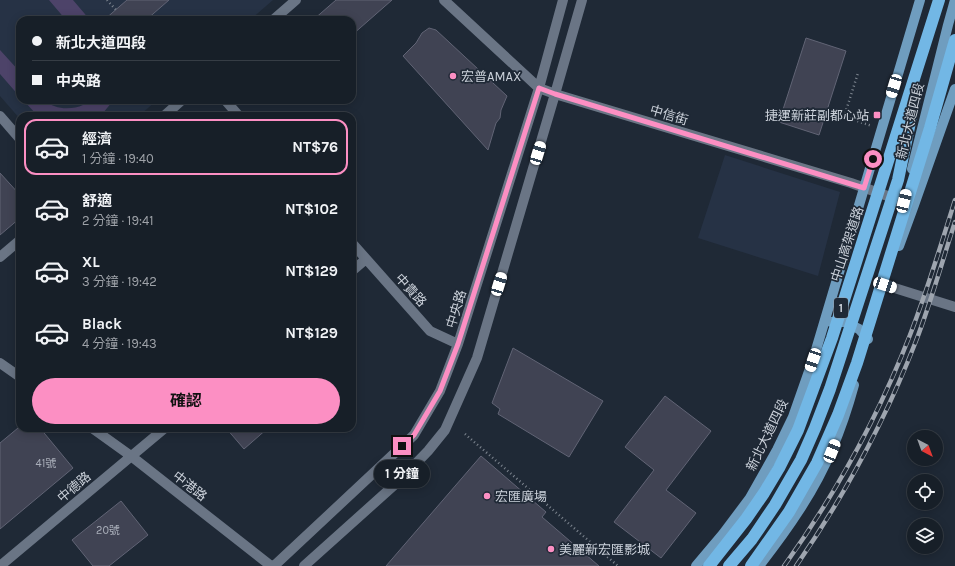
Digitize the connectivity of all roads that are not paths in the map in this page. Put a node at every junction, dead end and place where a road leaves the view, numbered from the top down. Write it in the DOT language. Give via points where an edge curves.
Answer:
graph roads {
  1 [pos="296,0"];
  2 [pos="444,0"];
  3 [pos="563,0"];
  4 [pos="582,0"];
  5 [pos="920,0"];
  6 [pos="939,0"];
  7 [pos="955,0"];
  8 [pos="278,16"];
  9 [pos="930,29"];
  10 [pos="955,40"];
  11 [pos="539,88"];
  12 [pos="955,89"];
  13 [pos="555,94"];
  14 [pos="178,104"];
  15 [pos="228,104"];
  16 [pos="168,112"];
  17 [pos="236,112"];
  18 [pos="0,116"];
  19 [pos="16,134"];
  20 [pos="864,188"];
  21 [pos="904,201"];
  22 [pos="914,205"];
  23 [pos="16,243"];
  24 [pos="356,248"];
  25 [pos="897,250"];
  26 [pos="0,257"];
  27 [pos="366,259"];
  28 [pos="356,268"];
  29 [pos="885,285"];
  30 [pos="955,307"];
  31 [pos="822,329"];
  32 [pos="868,339"];
  33 [pos="458,344"];
  34 [pos="0,363"];
  35 [pos="16,374"];
  36 [pos="98,432"];
  37 [pos="160,432"];
  38 [pos="131,456"];
  39 [pos="0,566"];
  40 [pos="272,566"];
  41 [pos="304,566"];
  42 [pos="696,566"];
  43 [pos="708,566"];
  44 [pos="729,566"];
  45 [pos="751,566"];
  46 [pos="759,566"];
  1 -- 8 [label="street"];
  2 -- 11 [label="street, 中信街"];
  3 -- 11 [label="street, 中央路"];
  4 -- 13 [label="street"];
  5 -- 20 [label="main road, 新北大道四段 / 1"];
  6 -- 9 [label="highway, 中山高架道路 / 1"];
  7 -- 21 [label="main road, 新北大道四段"];
  9 -- 43 [label="highway, 中山高架道路 / 1" via="832,338 798,430 764,493"];
  9 -- 44 [label="highway" via="898,180 830,389 801,460 752,539"];
  10 -- 45 [label="highway" via="857,363 838,415 817,463 789,512"];
  11 -- 13 [label="street, 中信街"];
  11 -- 33 [label="street, 中央路"];
  12 -- 22 [label="main road, 新北大道四段"];
  13 -- 20 [label="street, 中信街"];
  13 -- 41 [label="street" via="477,358 445,430 401,479"];
  14 -- 16 [label="street"];
  15 -- 17 [label="street"];
  18 -- 19 [label="street"];
  20 -- 21 [label="street, 中信街"];
  20 -- 31 [label="main road, 新北大道四段 / 1"];
  21 -- 22 [label="street, 中信街"];
  21 -- 25 [label="main road, 新北大道四段"];
  22 -- 25 [label="main road, 新北大道四段"];
  23 -- 26 [label="street"];
  24 -- 27 [label="street, 中貴路"];
  25 -- 29 [label="main road, 新北大道四段"];
  27 -- 28 [label="street"];
  27 -- 33 [label="street, 中貴路" via="430,330"];
  29 -- 30 [label="street"];
  29 -- 32 [label="main road, 新北大道四段"];
  31 -- 32 [label="main road" via="832,322 845,322 859,329"];
  31 -- 42 [label="main road, 新北大道四段 / 1" via="793,417 777,450 750,498"];
  32 -- 46 [label="main road, 新北大道四段" via="832,451 798,512"];
  33 -- 40 [label="street, 中央路" via="440,391 414,435"];
  34 -- 35 [label="street"];
  36 -- 38 [label="street, 中港路"];
  37 -- 38 [label="street, 中德路"];
  38 -- 39 [label="street, 中德路"];
  38 -- 40 [label="street, 中港路"];
}
